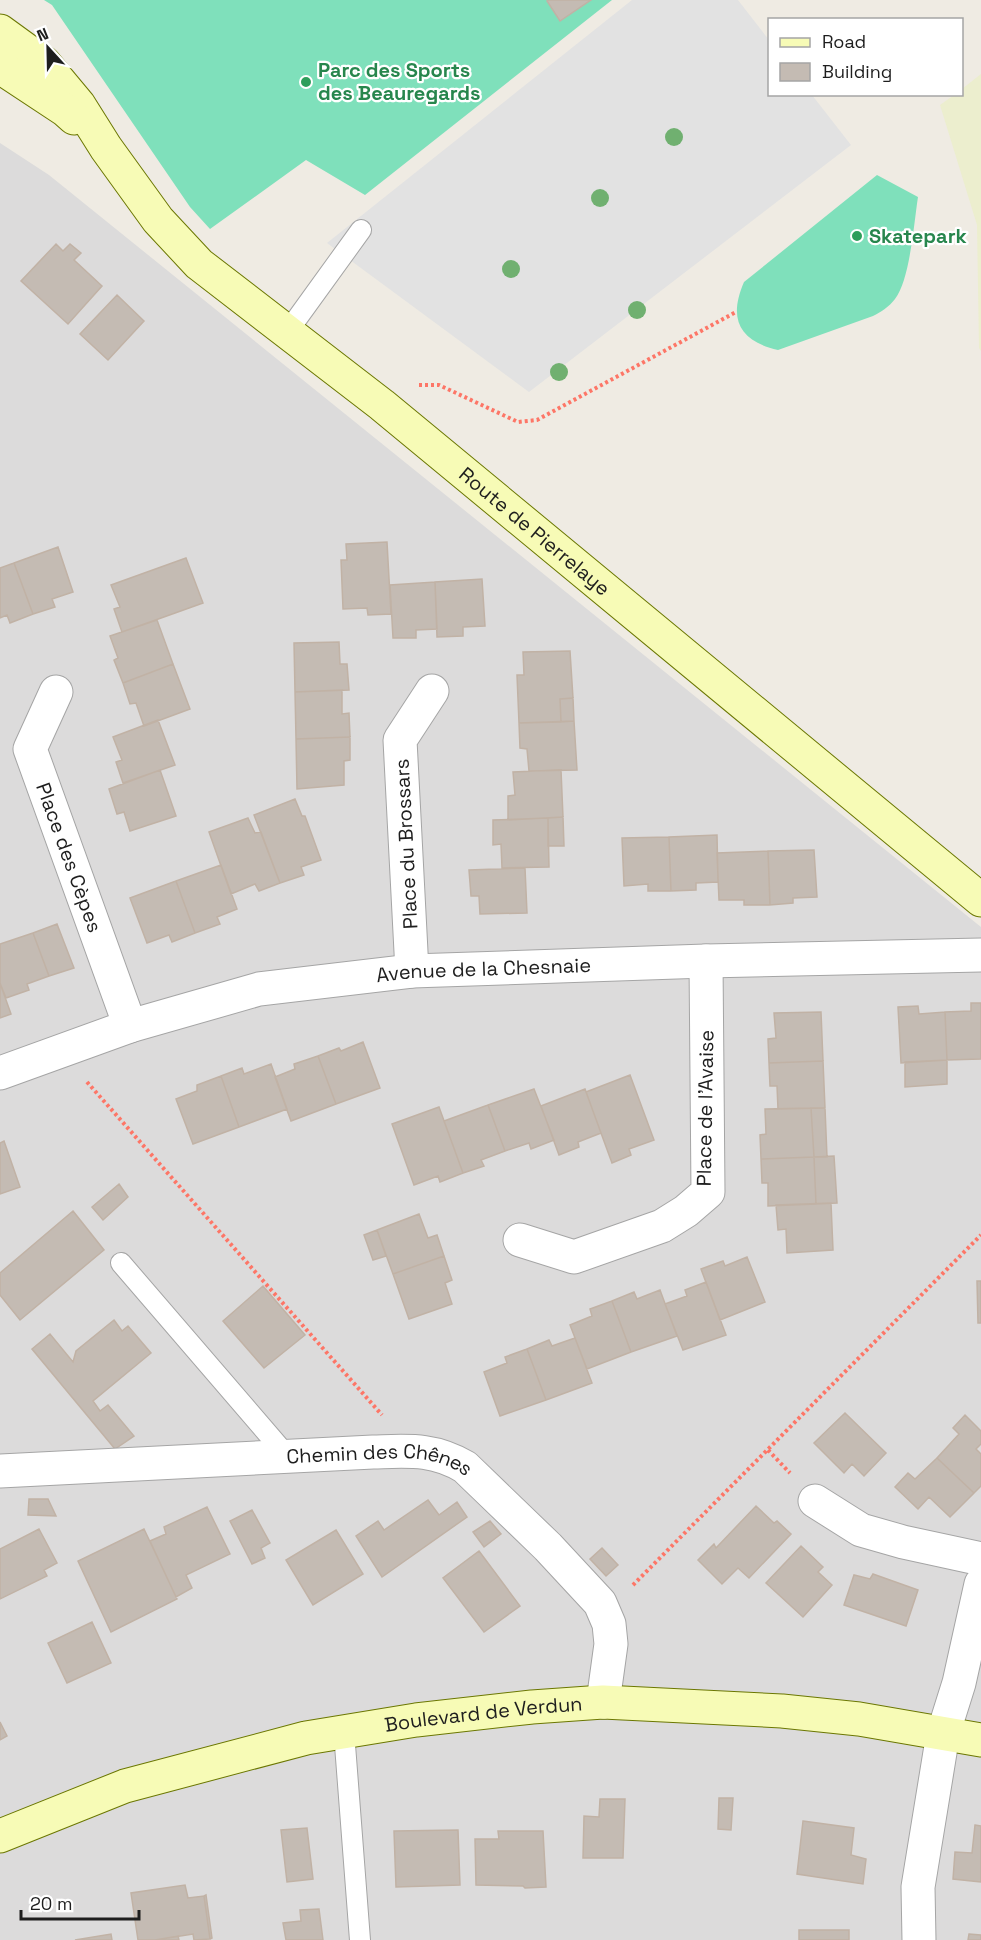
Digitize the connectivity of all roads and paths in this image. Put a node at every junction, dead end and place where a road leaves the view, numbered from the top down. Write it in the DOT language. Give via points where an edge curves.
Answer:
graph roads {
  1 [pos="0,31"];
  2 [pos="0,67"];
  3 [pos="106,148"];
  4 [pos="361,230"];
  5 [pos="736,312"];
  6 [pos="288,331"];
  7 [pos="382,405"];
  8 [pos="432,691"];
  9 [pos="56,692"];
  10 [pos="981,900"];
  11 [pos="981,955"];
  12 [pos="705,961"];
  13 [pos="412,971"];
  14 [pos="130,1026"];
  15 [pos="60,1052"];
  16 [pos="0,1073"];
  17 [pos="981,1234"];
  18 [pos="520,1240"];
  19 [pos="121,1263"];
  20 [pos="415,1451"];
  21 [pos="286,1456"];
  22 [pos="0,1471"];
  23 [pos="815,1501"];
  24 [pos="981,1559"];
  25 [pos="981,1584"];
  26 [pos="605,1613"];
  27 [pos="603,1702"];
  28 [pos="344,1732"];
  29 [pos="943,1734"];
  30 [pos="981,1740"];
  31 [pos="0,1836"];
  32 [pos="360,1940"];
  33 [pos="918,1940"];
  1 -- 3 [label="street, Route de Pierrelaye" via="44,63 79,105"];
  2 -- 3 [label="street, Route de Pierrelaye" via="65,110"];
  3 -- 6 [label="street, Route de Pierrelaye" via="158,220 199,264"];
  4 -- 6 [label="lane"];
  5 -- 7 [label="path" via="537,420 518,422 439,385 412,385"];
  6 -- 7 [label="street, Route de Pierrelaye"];
  7 -- 10 [label="street, Route de Pierrelaye"];
  8 -- 13 [label="street, Place du Brossars" via="400,740"];
  9 -- 14 [label="street, Place des Cèpes" via="30,749"];
  11 -- 12 [label="street, Avenue de la Chesnaie"];
  12 -- 13 [label="street, Avenue de la Chesnaie"];
  12 -- 18 [label="street, Place de l'Avaise" via="708,1192 662,1226 574,1257"];
  13 -- 14 [label="street, Avenue de la Chesnaie" via="259,989"];
  14 -- 15 [label="street, Avenue de la Chesnaie"];
  15 -- 16 [label="street, Avenue de la Chesnaie"];
  15 -- 20 [label="path"];
  17 -- 26 [label="path"];
  19 -- 21 [label="lane"];
  20 -- 21 [label="street, Chemin des Chênes"];
  20 -- 26 [label="street, Chemin des Chênes" via="449,1458 465,1467 548,1547"];
  21 -- 22 [label="street, Chemin des Chênes"];
  23 -- 24 [label="street" via="861,1530"];
  25 -- 29 [label="street"];
  26 -- 27 [label="street, Chemin des Chênes" via="611,1644"];
  27 -- 28 [label="street, Boulevard de Verdun" via="450,1715"];
  27 -- 29 [label="street, Boulevard de Verdun" via="782,1711"];
  28 -- 31 [label="street, Boulevard de Verdun" via="306,1738 124,1786"];
  28 -- 32 [label="lane"];
  29 -- 30 [label="street, Boulevard de Verdun"];
  29 -- 33 [label="street" via="918,1887"];
}
